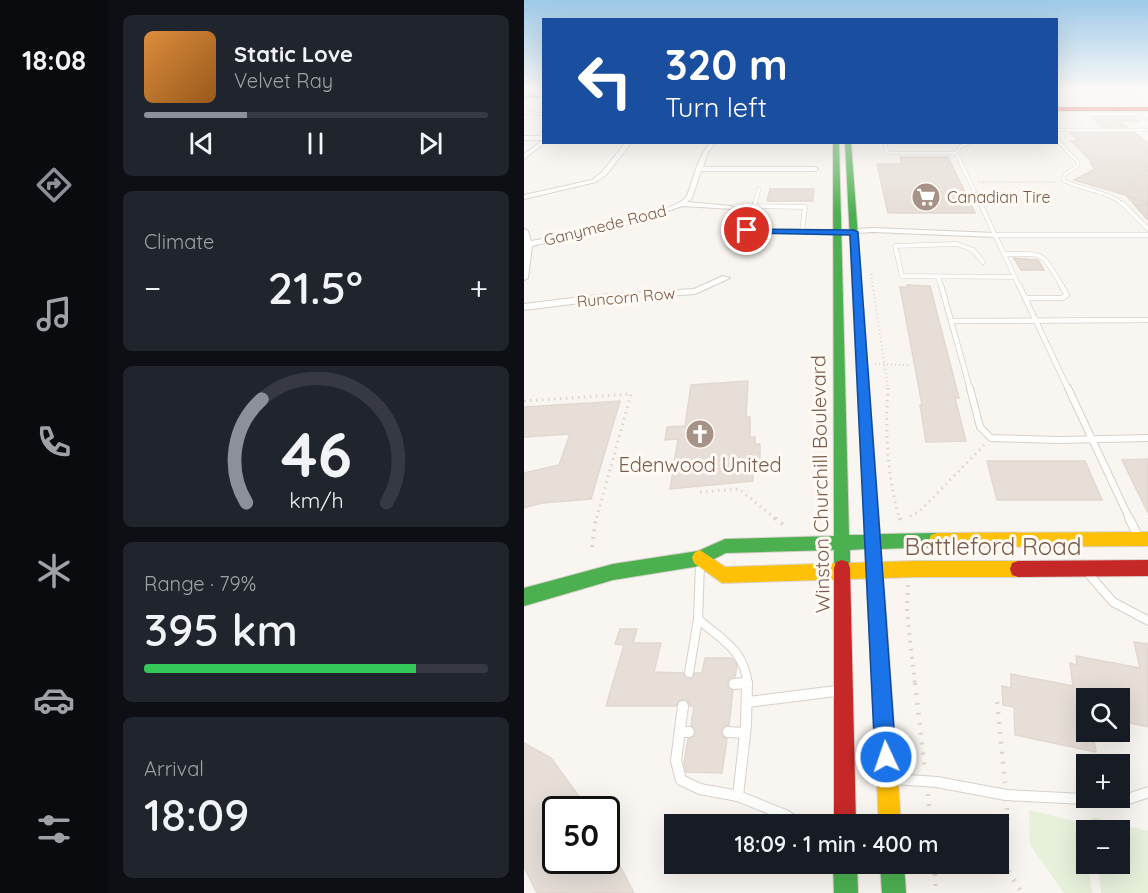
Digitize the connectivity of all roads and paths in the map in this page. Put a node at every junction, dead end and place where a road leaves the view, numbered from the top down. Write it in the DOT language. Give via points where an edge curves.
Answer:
graph roads {
  1 [pos="524,138"];
  2 [pos="542,140"];
  3 [pos="542,142"];
  4 [pos="1058,142"];
  5 [pos="628,144"];
  6 [pos="712,144"];
  7 [pos="836,144"];
  8 [pos="848,144"];
  9 [pos="885,144"];
  10 [pos="967,144"];
  11 [pos="956,153"];
  12 [pos="524,157"];
  13 [pos="1097,166"];
  14 [pos="1148,168"];
  15 [pos="700,170"];
  16 [pos="815,170"];
  17 [pos="1067,182"];
  18 [pos="970,183"];
  19 [pos="759,189"];
  20 [pos="1117,193"];
  21 [pos="524,196"];
  22 [pos="1128,197"];
  23 [pos="1148,203"];
  24 [pos="684,204"];
  25 [pos="753,206"];
  26 [pos="731,208"];
  27 [pos="1148,230"];
  28 [pos="524,231"];
  29 [pos="802,232"];
  30 [pos="837,232"];
  31 [pos="854,232"];
  32 [pos="995,235"];
  33 [pos="1148,235"];
  34 [pos="528,243"];
  35 [pos="1004,254"];
  36 [pos="983,262"];
  37 [pos="871,272"];
  38 [pos="938,277"];
  39 [pos="1015,277"];
  40 [pos="524,278"];
  41 [pos="726,278"];
  42 [pos="1025,298"];
  43 [pos="524,307"];
  44 [pos="1148,320"];
  45 [pos="953,321"];
  46 [pos="1036,321"];
  47 [pos="862,364"];
  48 [pos="884,364"];
  49 [pos="908,365"];
  50 [pos="524,401"];
  51 [pos="991,438"];
  52 [pos="1148,438"];
  53 [pos="1092,439"];
  54 [pos="700,492"];
  55 [pos="910,516"];
  56 [pos="902,522"];
  57 [pos="786,527"];
  58 [pos="1144,539"];
  59 [pos="873,541"];
  60 [pos="840,542"];
  61 [pos="592,547"];
  62 [pos="700,558"];
  63 [pos="1085,568"];
  64 [pos="1148,568"];
  65 [pos="875,570"];
  66 [pos="841,571"];
  67 [pos="910,596"];
  68 [pos="524,597"];
  69 [pos="698,619"];
  70 [pos="1148,621"];
  71 [pos="689,673"];
  72 [pos="747,683"];
  73 [pos="734,684"];
  74 [pos="843,690"];
  75 [pos="748,702"];
  76 [pos="998,702"];
  77 [pos="683,706"];
  78 [pos="728,732"];
  79 [pos="745,733"];
  80 [pos="924,761"];
  81 [pos="887,779"];
  82 [pos="1148,792"];
  83 [pos="1006,795"];
  84 [pos="738,796"];
  85 [pos="929,800"];
  86 [pos="783,814"];
  87 [pos="845,814"];
  88 [pos="889,814"];
  89 [pos="930,814"];
  90 [pos="1007,814"];
  91 [pos="1009,872"];
  92 [pos="845,874"];
  93 [pos="893,874"];
  94 [pos="935,874"];
  95 [pos="846,893"];
  96 [pos="894,893"];
  97 [pos="936,893"];
  98 [pos="1022,893"];
  1 -- 2 [label="street"];
  3 -- 12 [label="street"];
  4 -- 17 [label="lane" via="1078,162 1063,177"];
  5 -- 21 [label="street" via="594,182"];
  6 -- 15 [label="street, Ganymede Road"];
  7 -- 30 [label="main road, Winston Churchill Boulevard"];
  8 -- 31 [label="main road"];
  9 -- 11 [label="lane" via="887,153"];
  10 -- 11 [label="lane"];
  11 -- 18 [label="lane"];
  13 -- 14 [label="path"];
  14 -- 20 [label="path"];
  15 -- 16 [label="street"];
  15 -- 24 [label="street, Ganymede Road"];
  17 -- 18 [label="path"];
  17 -- 27 [label="lane" via="1117,199"];
  18 -- 32 [label="lane"];
  19 -- 25 [label="lane"];
  22 -- 23 [label="path"];
  24 -- 26 [label="street"];
  24 -- 34 [label="street, Ganymede Road" via="656,215"];
  25 -- 29 [label="lane" via="805,207"];
  25 -- 29 [label="lane" via="747,230"];
  28 -- 34 [label="street"];
  29 -- 30 [label="lane"];
  30 -- 31 [label="street"];
  30 -- 60 [label="main road, Winston Churchill Boulevard"];
  31 -- 32 [label="street" via="899,236"];
  31 -- 47 [label="main road"];
  32 -- 33 [label="lane"];
  32 -- 35 [label="lane"];
  34 -- 40 [label="street"];
  35 -- 39 [label="lane"];
  35 -- 42 [label="lane" via="1044,257 1067,295"];
  36 -- 38 [label="lane" via="973,250 957,244 895,246 902,276"];
  37 -- 48 [label="path"];
  38 -- 39 [label="lane"];
  38 -- 45 [label="lane"];
  39 -- 42 [label="lane"];
  41 -- 43 [label="street, Runcorn Row" via="695,291"];
  42 -- 46 [label="lane"];
  44 -- 46 [label="lane"];
  45 -- 46 [label="lane"];
  45 -- 51 [label="lane" via="980,427"];
  46 -- 53 [label="lane"];
  47 -- 48 [label="path"];
  47 -- 59 [label="main road"];
  48 -- 49 [label="path"];
  48 -- 56 [label="path" via="891,475"];
  50 -- 61 [label="path" via="631,394 593,528"];
  51 -- 53 [label="lane"];
  51 -- 55 [label="path" via="920,511"];
  52 -- 53 [label="lane"];
  53 -- 58 [label="lane"];
  54 -- 57 [label="path" via="739,489"];
  58 -- 59 [label="main road, Battleford Road"];
  59 -- 60 [label="main road, Battleford Road"];
  59 -- 65 [label="main road"];
  60 -- 62 [label="main road, Battleford Road" via="725,546"];
  60 -- 66 [label="main road, Winston Churchill Boulevard"];
  62 -- 66 [label="main road, Battleford Road" via="722,575"];
  62 -- 68 [label="main road, Battleford Road" via="621,570"];
  62 -- 69 [label="lane"];
  63 -- 64 [label="main road, Battleford Road"];
  63 -- 65 [label="main road, Battleford Road"];
  63 -- 70 [label="lane" via="1104,596"];
  65 -- 66 [label="main road, Battleford Road"];
  65 -- 81 [label="main road"];
  66 -- 74 [label="main road, Winston Churchill Boulevard"];
  67 -- 80 [label="path" via="907,611"];
  69 -- 71 [label="lane"];
  69 -- 72 [label="lane" via="741,657"];
  72 -- 73 [label="lane"];
  72 -- 75 [label="lane"];
  74 -- 75 [label="lane"];
  74 -- 87 [label="main road, Winston Churchill Boulevard"];
  75 -- 79 [label="lane"];
  76 -- 83 [label="path"];
  77 -- 84 [label="lane" via="684,732 674,768 678,778 688,785"];
  78 -- 79 [label="lane"];
  79 -- 84 [label="lane"];
  81 -- 83 [label="lane" via="937,782"];
  81 -- 88 [label="main road"];
  82 -- 83 [label="lane" via="1122,801"];
  83 -- 90 [label="path"];
  84 -- 86 [label="lane"];
  85 -- 89 [label="path"];
  91 -- 98 [label="path"];
  92 -- 95 [label="main road"];
  93 -- 96 [label="main road"];
  94 -- 97 [label="path"];
}
